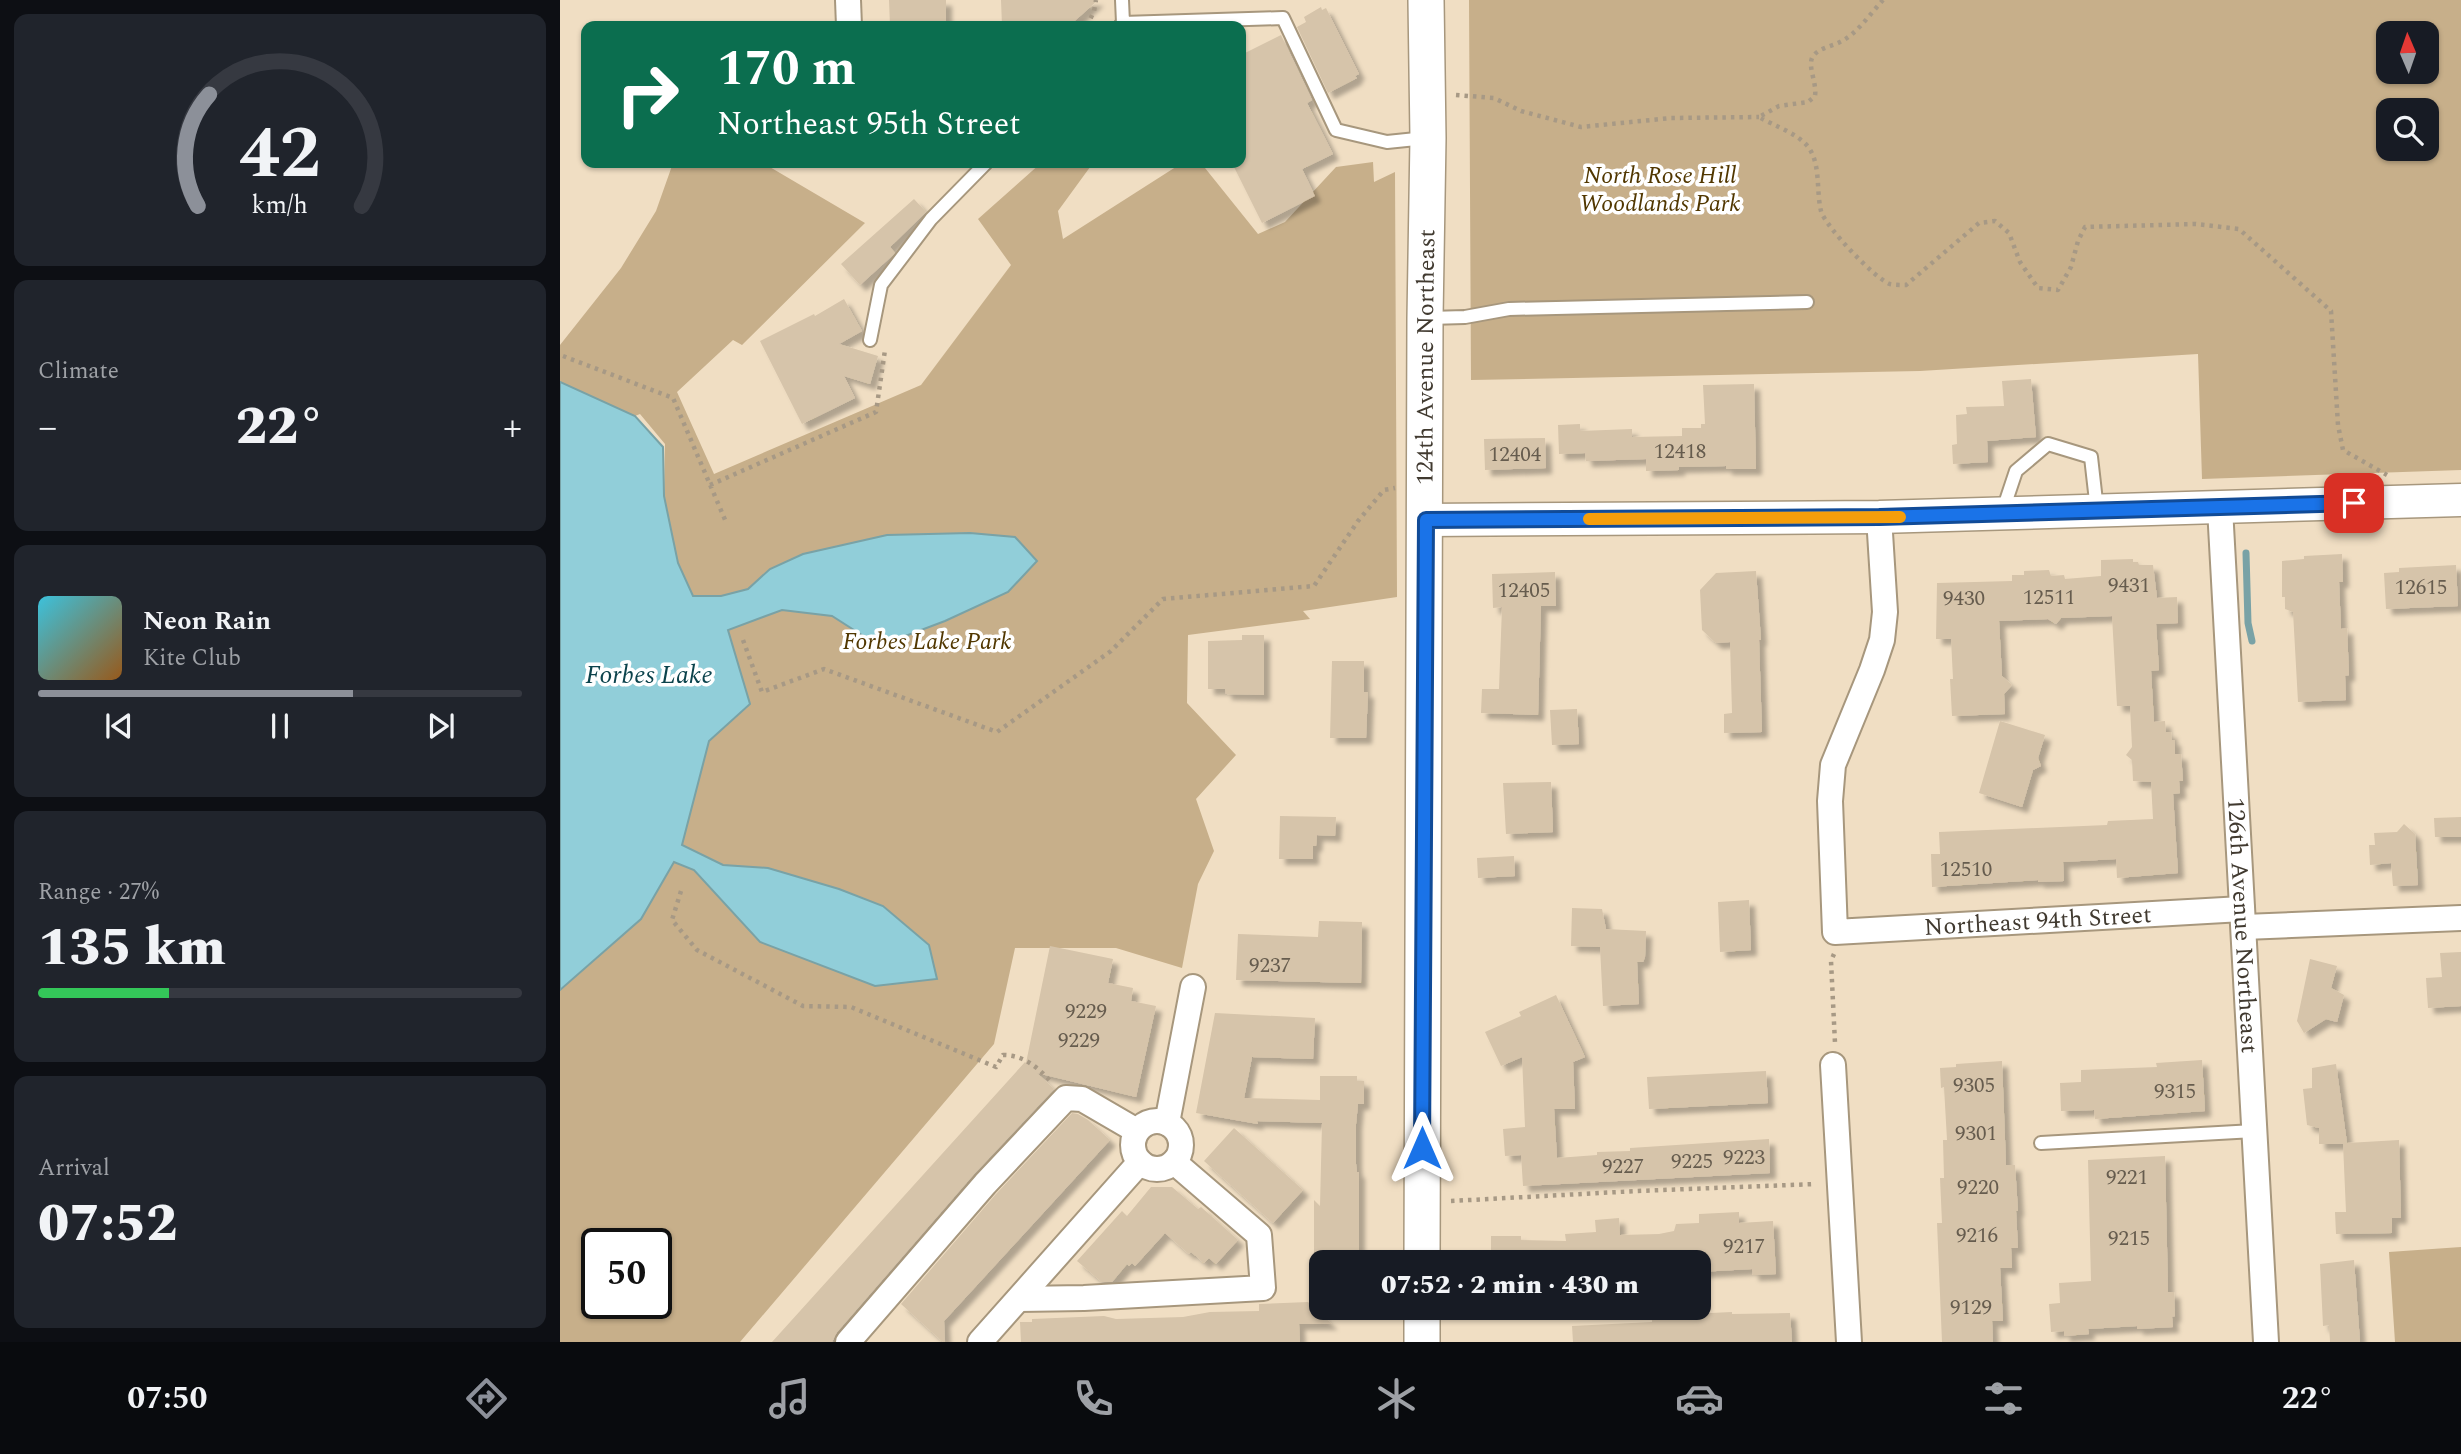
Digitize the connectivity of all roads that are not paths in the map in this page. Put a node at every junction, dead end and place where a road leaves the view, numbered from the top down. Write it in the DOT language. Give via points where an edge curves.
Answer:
graph roads {
  1 [pos="848,0"];
  2 [pos="1122,0"];
  3 [pos="1426,0"];
  4 [pos="849,21"];
  5 [pos="1121,21"];
  6 [pos="1214,21"];
  7 [pos="1428,138"];
  8 [pos="981,168"];
  9 [pos="1807,302"];
  10 [pos="1425,318"];
  11 [pos="870,340"];
  12 [pos="2461,500"];
  13 [pos="2220,508"];
  14 [pos="2097,511"];
  15 [pos="2001,514"];
  16 [pos="1879,517"];
  17 [pos="1426,520"];
  18 [pos="2243,918"];
  19 [pos="2461,918"];
  20 [pos="1193,987"];
  21 [pos="1834,1058"];
  22 [pos="1167,1123"];
  23 [pos="2255,1131"];
  24 [pos="1137,1132"];
  25 [pos="2041,1143"];
  26 [pos="1140,1162"];
  27 [pos="1174,1162"];
  28 [pos="1422,1250"];
  29 [pos="1020,1298"];
  30 [pos="1422,1320"];
  31 [pos="848,1342"];
  32 [pos="980,1342"];
  33 [pos="1423,1342"];
  34 [pos="1849,1342"];
  35 [pos="2266,1342"];
  1 -- 4 [label="street"];
  2 -- 5 [label="lane"];
  3 -- 7 [label="main road, 124th Avenue Northeast"];
  6 -- 7 [label="lane" via="1283,18 1336,131 1387,142"];
  7 -- 10 [label="main road, 124th Avenue Northeast"];
  8 -- 11 [label="lane" via="931,219 881,285"];
  9 -- 10 [label="lane" via="1509,309"];
  10 -- 17 [label="main road, 124th Avenue Northeast"];
  12 -- 13 [label="street"];
  13 -- 14 [label="street"];
  13 -- 18 [label="street, 126th Avenue Northeast"];
  14 -- 15 [label="street"];
  14 -- 15 [label="lane" via="2091,457 2048,444 2016,471"];
  15 -- 16 [label="street"];
  16 -- 17 [label="street"];
  16 -- 18 [label="street, Northeast 94th Street" via="1885,612 1882,640 1833,765 1835,941"];
  17 -- 28 [label="main road, 124th Avenue Northeast"];
  18 -- 19 [label="street, Northeast 94th Street"];
  18 -- 23 [label="street, 126th Avenue Northeast"];
  20 -- 22 [label="street"];
  21 -- 34 [label="street"];
  22 -- 24 [label="street" via="1151,1122"];
  22 -- 27 [label="street" via="1181,1141"];
  23 -- 25 [label="lane"];
  23 -- 35 [label="street, 126th Avenue Northeast"];
  24 -- 26 [label="street" via="1133,1148"];
  24 -- 31 [label="street" via="1082,1099 1066,1098"];
  26 -- 27 [label="street" via="1153,1169"];
  26 -- 29 [label="street"];
  27 -- 29 [label="street" via="1259,1236 1263,1288"];
  29 -- 32 [label="street"];
  30 -- 33 [label="main road"];
}
